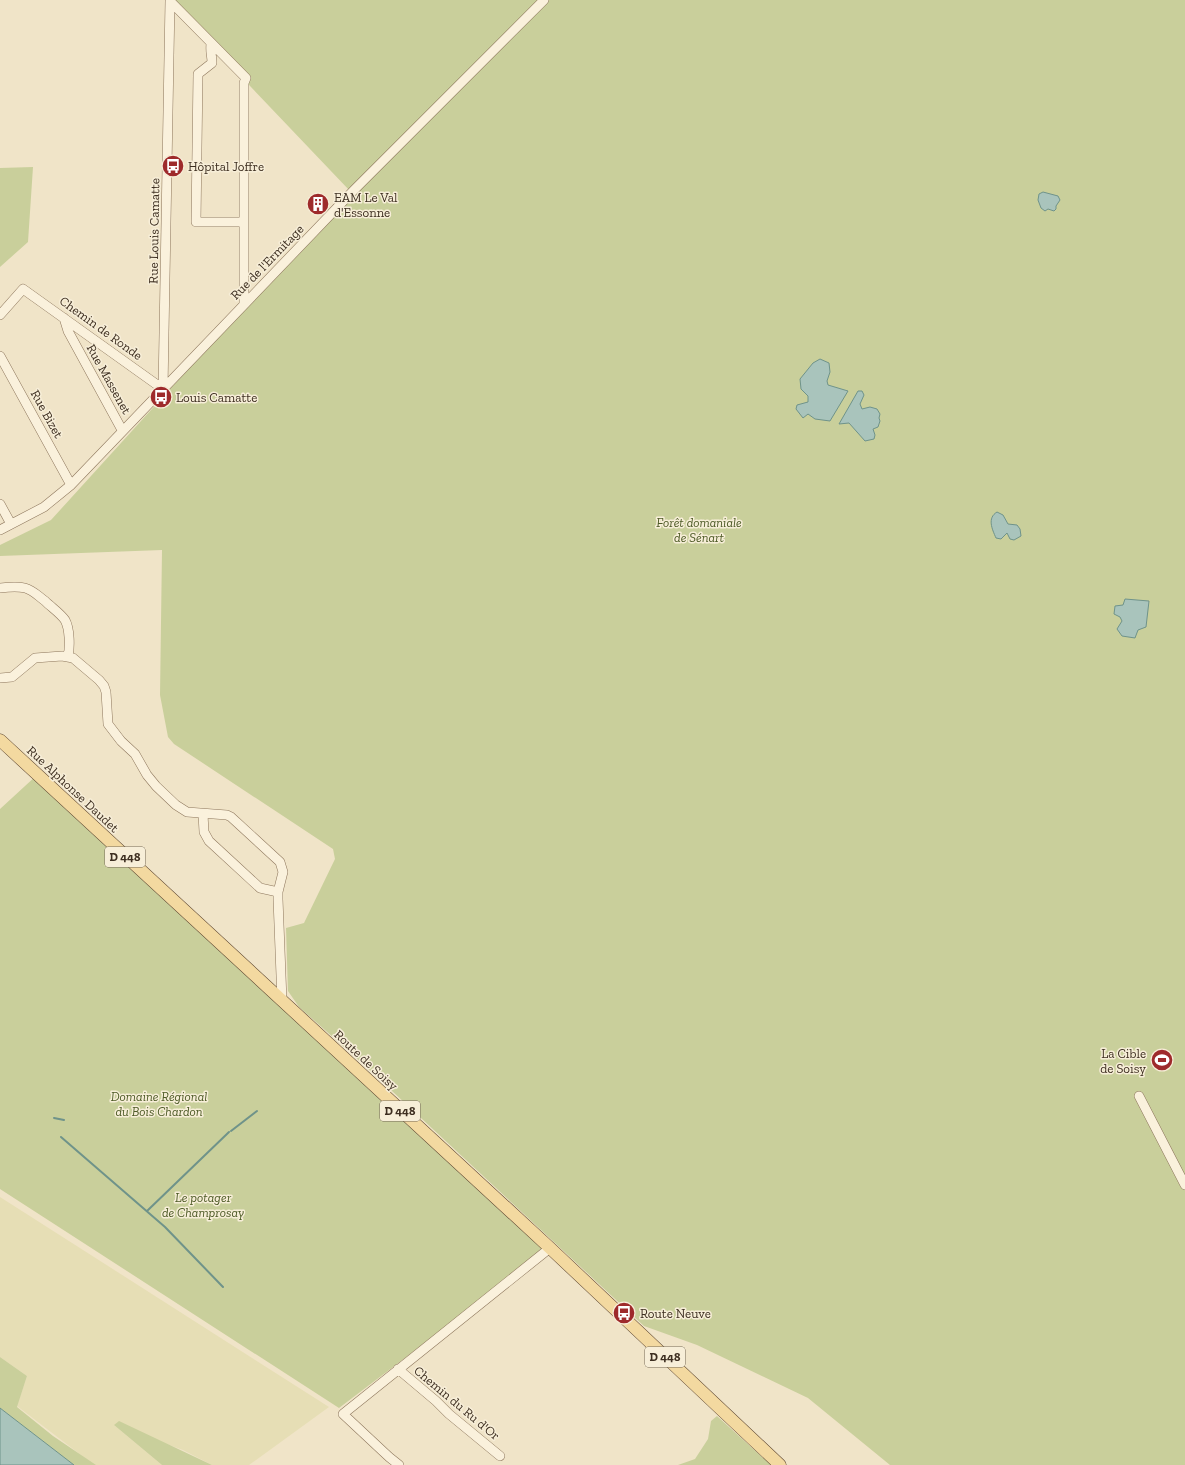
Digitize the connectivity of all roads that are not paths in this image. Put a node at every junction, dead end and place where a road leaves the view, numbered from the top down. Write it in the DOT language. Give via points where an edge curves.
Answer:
graph roads {
  1 [pos="544,0"];
  2 [pos="211,44"];
  3 [pos="244,222"];
  4 [pos="244,304"];
  5 [pos="0,315"];
  6 [pos="64,318"];
  7 [pos="0,356"];
  8 [pos="163,389"];
  9 [pos="122,430"];
  10 [pos="71,484"];
  11 [pos="0,504"];
  12 [pos="11,524"];
  13 [pos="0,530"];
  14 [pos="0,588"];
  15 [pos="68,657"];
  16 [pos="0,678"];
  17 [pos="0,740"];
  18 [pos="203,814"];
  19 [pos="278,892"];
  20 [pos="252,973"];
  21 [pos="282,1001"];
  22 [pos="1138,1096"];
  23 [pos="1185,1185"];
  24 [pos="550,1248"];
  25 [pos="398,1369"];
  26 [pos="500,1456"];
  27 [pos="399,1465"];
  28 [pos="780,1465"];
  1 -- 4 [label="street, Rue de l'Ermitage" via="397,146"];
  2 -- 3 [label="street" via="246,78"];
  2 -- 3 [label="street" via="212,63 198,74 196,222"];
  2 -- 8 [label="street, Rue Louis Camatte" via="170,1"];
  3 -- 4 [label="street"];
  4 -- 8 [label="street, Rue de l'Ermitage"];
  5 -- 6 [label="street, Chemin de Ronde" via="23,289"];
  6 -- 8 [label="street, Chemin de Ronde"];
  6 -- 9 [label="street, Rue Massenet" via="68,331"];
  7 -- 10 [label="street, Rue Bizet"];
  8 -- 9 [label="street, Rue de l'Ermitage"];
  9 -- 10 [label="street, Rue de l'Ermitage"];
  10 -- 12 [label="street, Rue de l'Ermitage" via="44,507"];
  11 -- 12 [label="street"];
  12 -- 13 [label="street, Rue de l'Ermitage"];
  14 -- 15 [label="street" via="18,586 33,591 60,615 67,627"];
  15 -- 16 [label="street" via="35,658 12,677"];
  15 -- 18 [label="street" via="78,662 104,686 108,724 121,741 136,754 151,780 181,809"];
  17 -- 20 [label="main road, Rue Alphonse Daudet / D 448"];
  18 -- 19 [label="street" via="204,832 209,841 260,888"];
  18 -- 19 [label="street" via="231,817 276,857 283,872"];
  19 -- 21 [label="street"];
  20 -- 21 [label="main road, Route de Soisy / D 448"];
  21 -- 24 [label="main road, Route de Soisy / D 448"];
  22 -- 23 [label="street"];
  24 -- 25 [label="street"];
  24 -- 28 [label="main road, D 448"];
  25 -- 26 [label="street, Chemin du Ru d'Or"];
  25 -- 27 [label="street" via="343,1414"];
}
